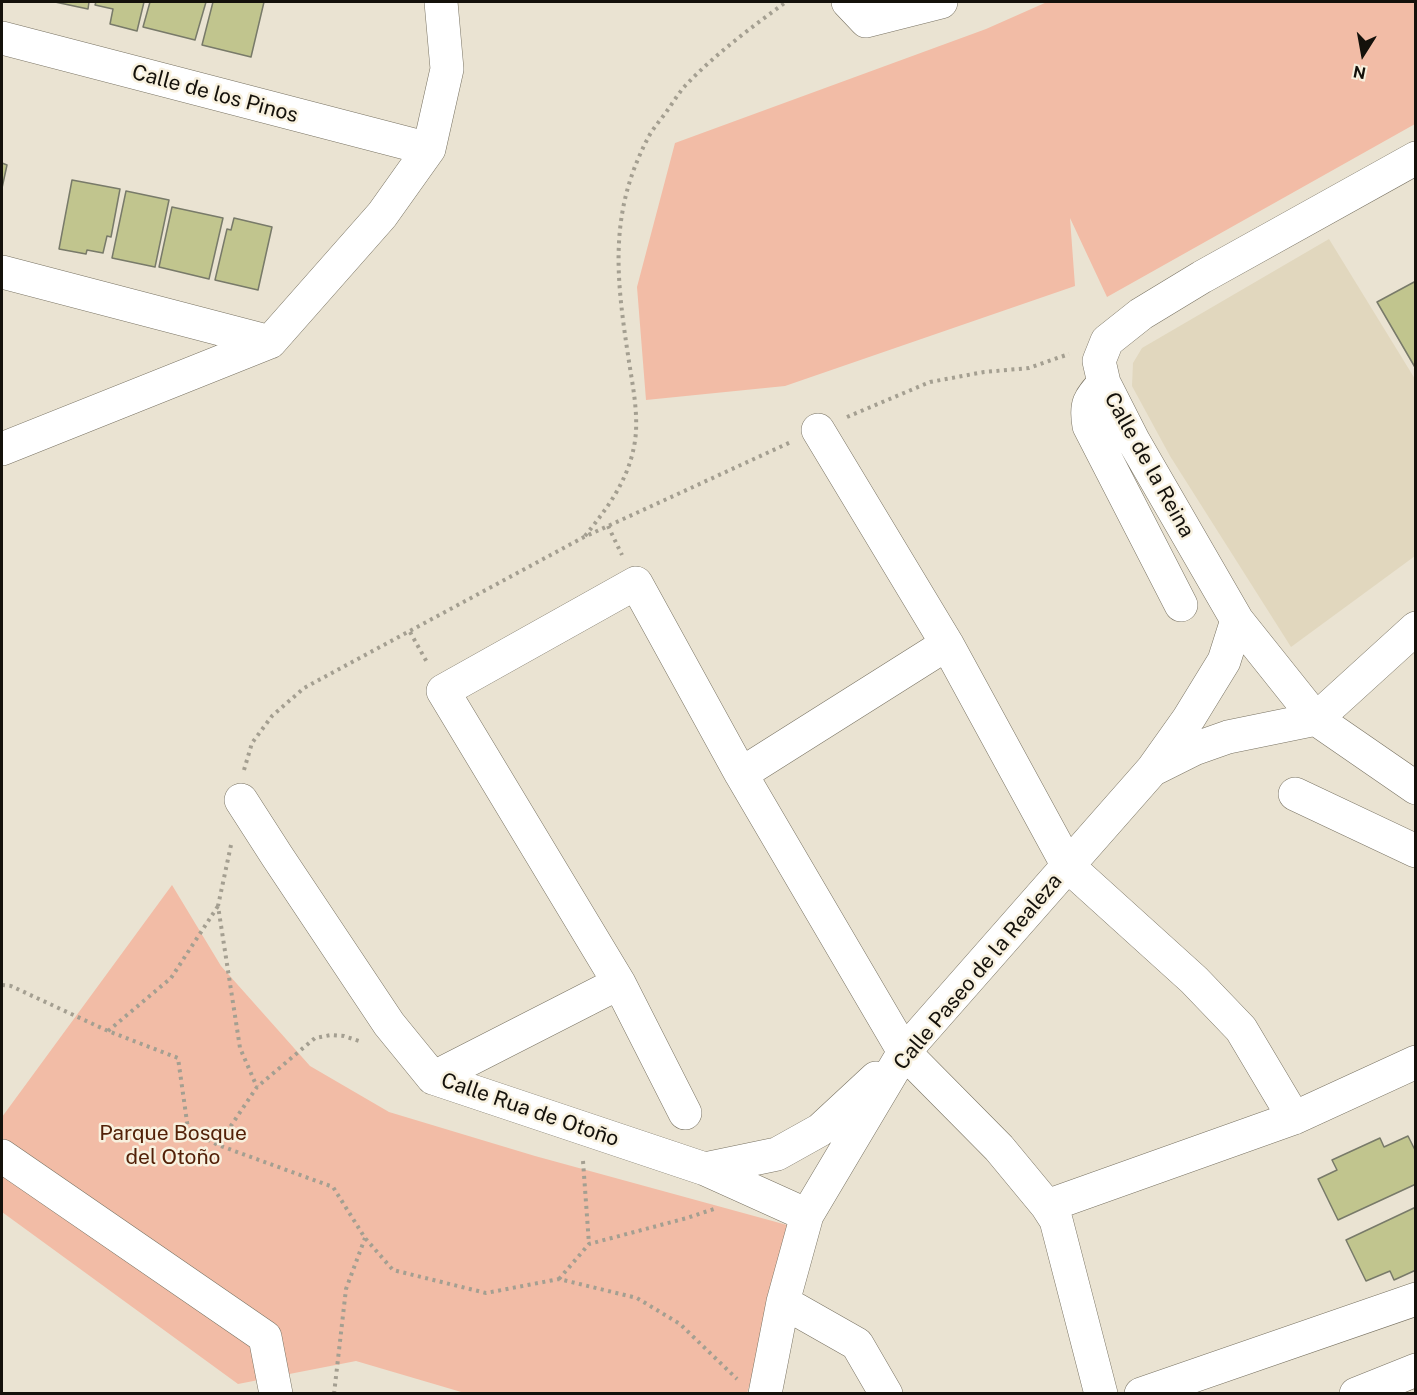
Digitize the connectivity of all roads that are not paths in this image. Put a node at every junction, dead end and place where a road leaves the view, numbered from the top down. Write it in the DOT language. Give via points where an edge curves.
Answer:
graph roads {
  1 [pos="441,2"];
  2 [pos="919,4"];
  3 [pos="857,11"];
  4 [pos="2,38"];
  5 [pos="429,149"];
  6 [pos="1416,158"];
  7 [pos="2,272"];
  8 [pos="270,342"];
  9 [pos="1104,383"];
  10 [pos="818,430"];
  11 [pos="2,449"];
  12 [pos="1181,605"];
  13 [pos="1237,620"];
  14 [pos="1416,628"];
  15 [pos="947,644"];
  16 [pos="1316,719"];
  17 [pos="1152,770"];
  18 [pos="741,774"];
  19 [pos="1416,788"];
  20 [pos="1295,794"];
  21 [pos="241,800"];
  22 [pos="1416,851"];
  23 [pos="1068,866"];
  24 [pos="619,983"];
  25 [pos="904,1052"];
  26 [pos="1416,1062"];
  27 [pos="433,1078"];
  28 [pos="686,1113"];
  29 [pos="1294,1118"];
  30 [pos="2,1156"];
  31 [pos="705,1169"];
  32 [pos="1047,1206"];
  33 [pos="807,1215"];
  34 [pos="1416,1299"];
  35 [pos="783,1302"];
  36 [pos="1416,1370"];
  37 [pos="752,1387"];
  38 [pos="276,1394"];
  39 [pos="886,1394"];
  40 [pos="1101,1394"];
  41 [pos="1141,1394"];
  42 [pos="1356,1394"];
  1 -- 5 [label="street" via="447,69"];
  2 -- 3 [label="street"];
  4 -- 5 [label="street, Calle de los Pinos"];
  5 -- 8 [label="street" via="382,215"];
  6 -- 9 [label="street, Calle de la Reina" via="1141,314 1107,341 1099,361"];
  7 -- 8 [label="street"];
  8 -- 11 [label="street"];
  9 -- 12 [label="street" via="1089,399 1089,426"];
  9 -- 13 [label="street, Calle de la Reina"];
  10 -- 15 [label="street"];
  13 -- 16 [label="street, Calle de la Reina"];
  13 -- 17 [label="street, Calle Paseo de la Realeza" via="1224,661"];
  14 -- 16 [label="street"];
  15 -- 18 [label="street"];
  15 -- 23 [label="street"];
  16 -- 17 [label="street, Calle Paseo de la Realeza" via="1228,737"];
  16 -- 19 [label="street, Calle de la Reina"];
  17 -- 23 [label="street, Calle Paseo de la Realeza"];
  18 -- 24 [label="street" via="636,583 443,691"];
  18 -- 25 [label="street"];
  20 -- 22 [label="street"];
  21 -- 27 [label="street, Calle Rua de Otoño" via="389,1024"];
  23 -- 25 [label="street, Calle Paseo de la Realeza"];
  23 -- 29 [label="street" via="1194,980 1241,1029"];
  24 -- 27 [label="street"];
  24 -- 28 [label="street"];
  25 -- 31 [label="street" via="820,1130 777,1154"];
  25 -- 32 [label="street" via="999,1148"];
  25 -- 33 [label="street, Calle Paseo de la Realeza"];
  26 -- 29 [label="street"];
  27 -- 31 [label="street, Calle Rua de Otoño"];
  29 -- 32 [label="street"];
  30 -- 38 [label="street" via="265,1337"];
  31 -- 33 [label="street, Calle Rua de Otoño"];
  32 -- 40 [label="street" via="1056,1220"];
  33 -- 35 [label="street, Calle Paseo de la Realeza"];
  34 -- 41 [label="street"];
  35 -- 37 [label="street, Calle Paseo de la Realeza"];
  35 -- 39 [label="street" via="857,1344"];
  36 -- 42 [label="street"];
}
